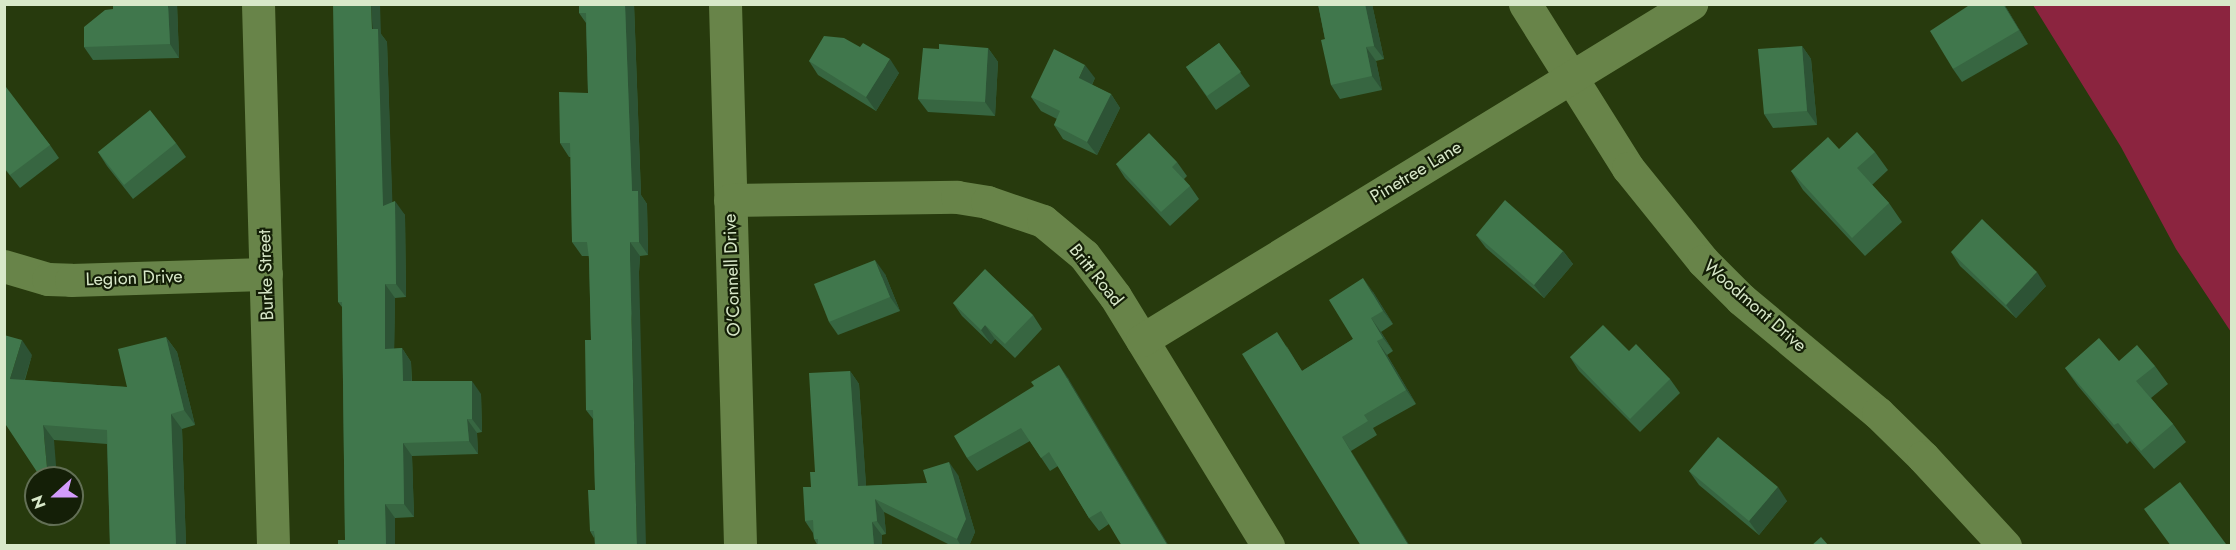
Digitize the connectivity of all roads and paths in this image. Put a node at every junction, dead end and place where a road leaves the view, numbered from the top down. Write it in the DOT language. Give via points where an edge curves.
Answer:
graph roads {
  1 [pos="258,4"];
  2 [pos="725,4"];
  3 [pos="1525,4"];
  4 [pos="1691,4"];
  5 [pos="1570,78"];
  6 [pos="730,200"];
  7 [pos="4,266"];
  8 [pos="266,274"];
  9 [pos="1142,340"];
  10 [pos="273,546"];
  11 [pos="740,546"];
  12 [pos="1268,546"];
  13 [pos="2005,546"];
  1 -- 8 [label="street, Burke Street"];
  2 -- 6 [label="street, O'Connell Drive"];
  3 -- 5 [label="street, Woodmont Drive"];
  4 -- 5 [label="street, Pinetree Lane"];
  5 -- 9 [label="street, Pinetree Lane"];
  5 -- 13 [label="street, Woodmont Drive" via="1628,168 1703,261 1741,299 1878,413"];
  6 -- 9 [label="street, Britt Road" via="957,197 1017,210 1043,221 1084,255"];
  6 -- 11 [label="street, O'Connell Drive"];
  7 -- 8 [label="street, Legion Drive" via="48,279 71,280"];
  8 -- 10 [label="street, Burke Street"];
  9 -- 12 [label="street, Britt Road"];
}
